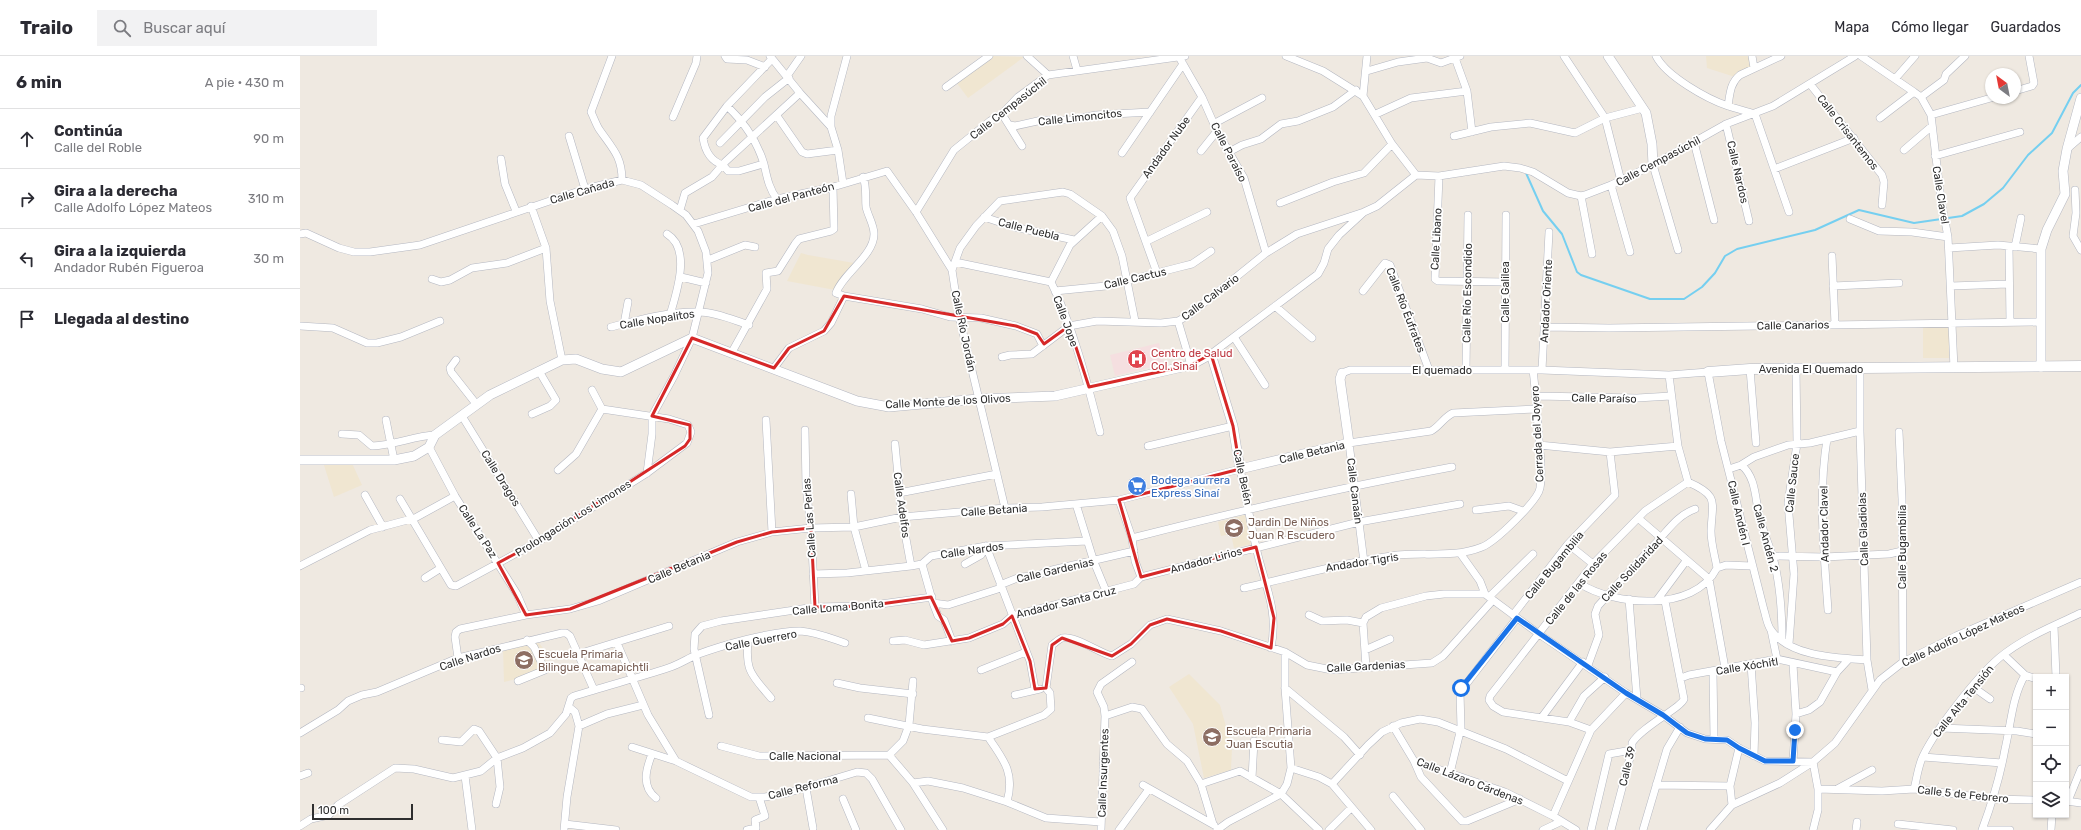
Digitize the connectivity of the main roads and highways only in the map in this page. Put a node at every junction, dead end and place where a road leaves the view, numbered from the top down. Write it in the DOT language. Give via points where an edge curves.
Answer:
graph roads {
  1 [pos="2081,366"];
  2 [pos="1708,372"];
  1 -- 2 [label="main road, Avenida El Quemado" via="1796,368"];
}
